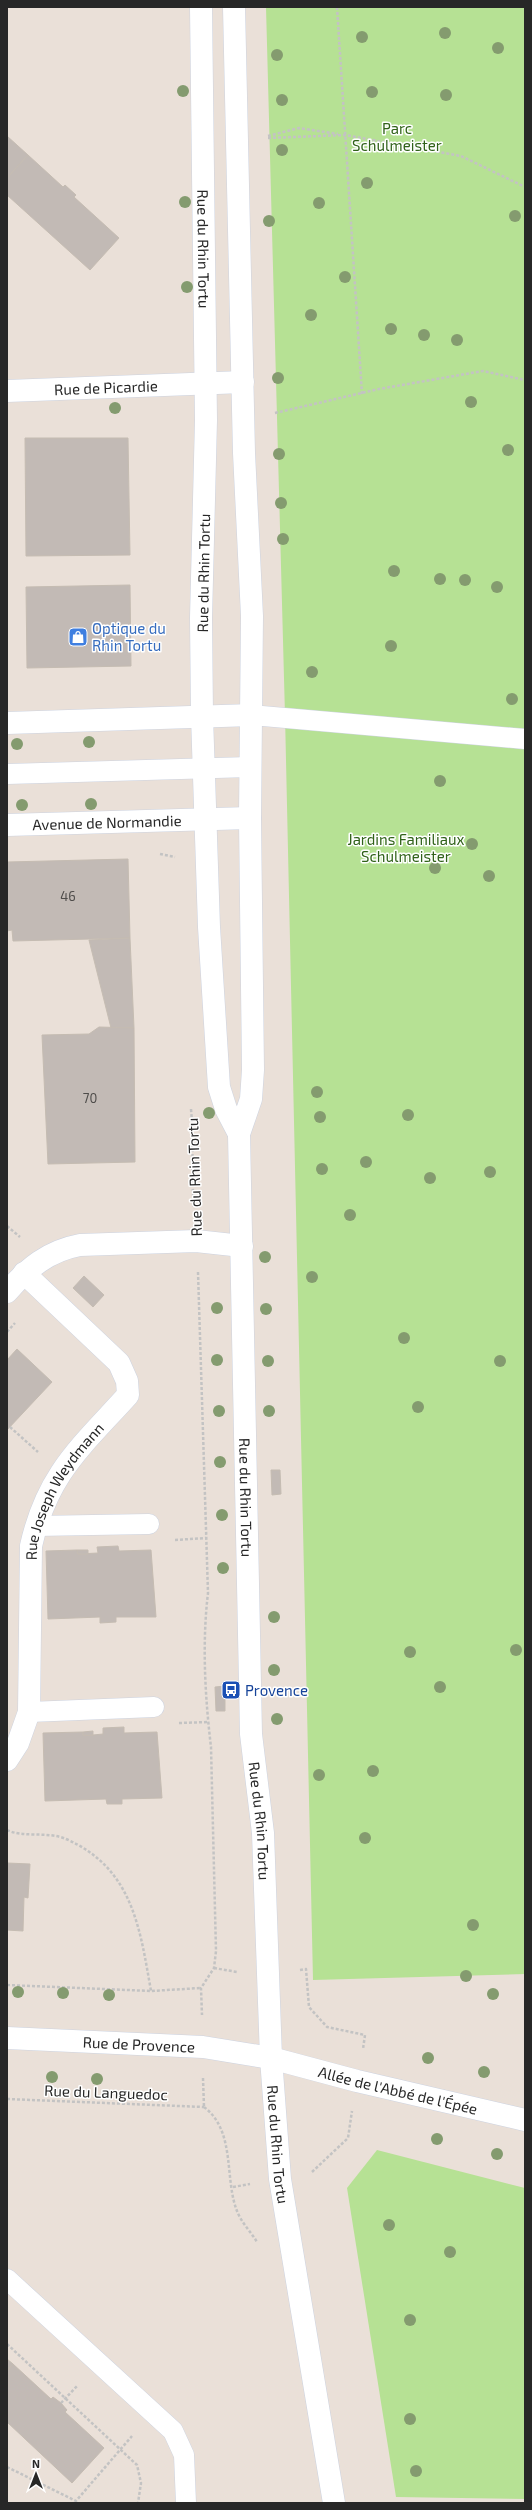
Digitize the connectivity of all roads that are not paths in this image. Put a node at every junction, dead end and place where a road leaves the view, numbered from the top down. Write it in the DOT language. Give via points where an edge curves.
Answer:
graph roads {
  1 [pos="201,7"];
  2 [pos="234,7"];
  3 [pos="243,382"];
  4 [pos="206,383"];
  5 [pos="7,390"];
  6 [pos="252,715"];
  7 [pos="202,716"];
  8 [pos="7,723"];
  9 [pos="525,739"];
  10 [pos="250,767"];
  11 [pos="205,768"];
  12 [pos="7,774"];
  13 [pos="206,818"];
  14 [pos="250,818"];
  15 [pos="7,825"];
  16 [pos="239,1134"];
  17 [pos="242,1246"];
  18 [pos="24,1273"];
  19 [pos="7,1292"];
  20 [pos="148,1524"];
  21 [pos="36,1526"];
  22 [pos="154,1707"];
  23 [pos="29,1712"];
  24 [pos="7,1760"];
  25 [pos="7,2038"];
  26 [pos="271,2058"];
  27 [pos="525,2120"];
  28 [pos="7,2279"];
  29 [pos="186,2503"];
  30 [pos="334,2503"];
  1 -- 4 [label="street, Rue du Rhin Tortu"];
  2 -- 3 [label="street, Rue du Rhin Tortu"];
  3 -- 4 [label="street, Rue de Picardie"];
  3 -- 6 [label="street, Rue du Rhin Tortu" via="252,616"];
  4 -- 5 [label="street, Rue de Picardie"];
  4 -- 7 [label="street, Rue du Rhin Tortu" via="201,618"];
  6 -- 7 [label="street"];
  6 -- 9 [label="lane"];
  6 -- 10 [label="street, Rue du Rhin Tortu"];
  7 -- 8 [label="street"];
  7 -- 11 [label="street, Rue du Rhin Tortu"];
  10 -- 11 [label="lane"];
  10 -- 14 [label="street, Rue du Rhin Tortu"];
  11 -- 12 [label="lane"];
  11 -- 13 [label="street, Rue du Rhin Tortu"];
  13 -- 14 [label="street, Avenue de Normandie"];
  13 -- 15 [label="street, Avenue de Normandie"];
  13 -- 16 [label="street, Rue du Rhin Tortu" via="209,927 219,1087 226,1109"];
  14 -- 16 [label="street, Rue du Rhin Tortu" via="253,1070 251,1099"];
  16 -- 17 [label="street, Rue du Rhin Tortu"];
  17 -- 18 [label="street" via="196,1241 80,1244 62,1248 42,1258"];
  17 -- 26 [label="street, Rue du Rhin Tortu" via="251,1734 263,1833"];
  18 -- 19 [label="street"];
  18 -- 21 [label="street, Rue Joseph Weydmann" via="119,1363 127,1381 128,1395 70,1459 55,1480"];
  20 -- 21 [label="lane"];
  21 -- 23 [label="street, Rue Joseph Weydmann" via="32,1546"];
  22 -- 23 [label="lane"];
  23 -- 24 [label="street, Rue Joseph Weydmann" via="18,1743"];
  25 -- 26 [label="street, Rue de Provence" via="203,2047"];
  26 -- 27 [label="street, Allée de l'Abbé de l'Épée"];
  26 -- 30 [label="street, Rue du Rhin Tortu" via="280,2179"];
  28 -- 29 [label="lane" via="173,2431 184,2455"];
}
